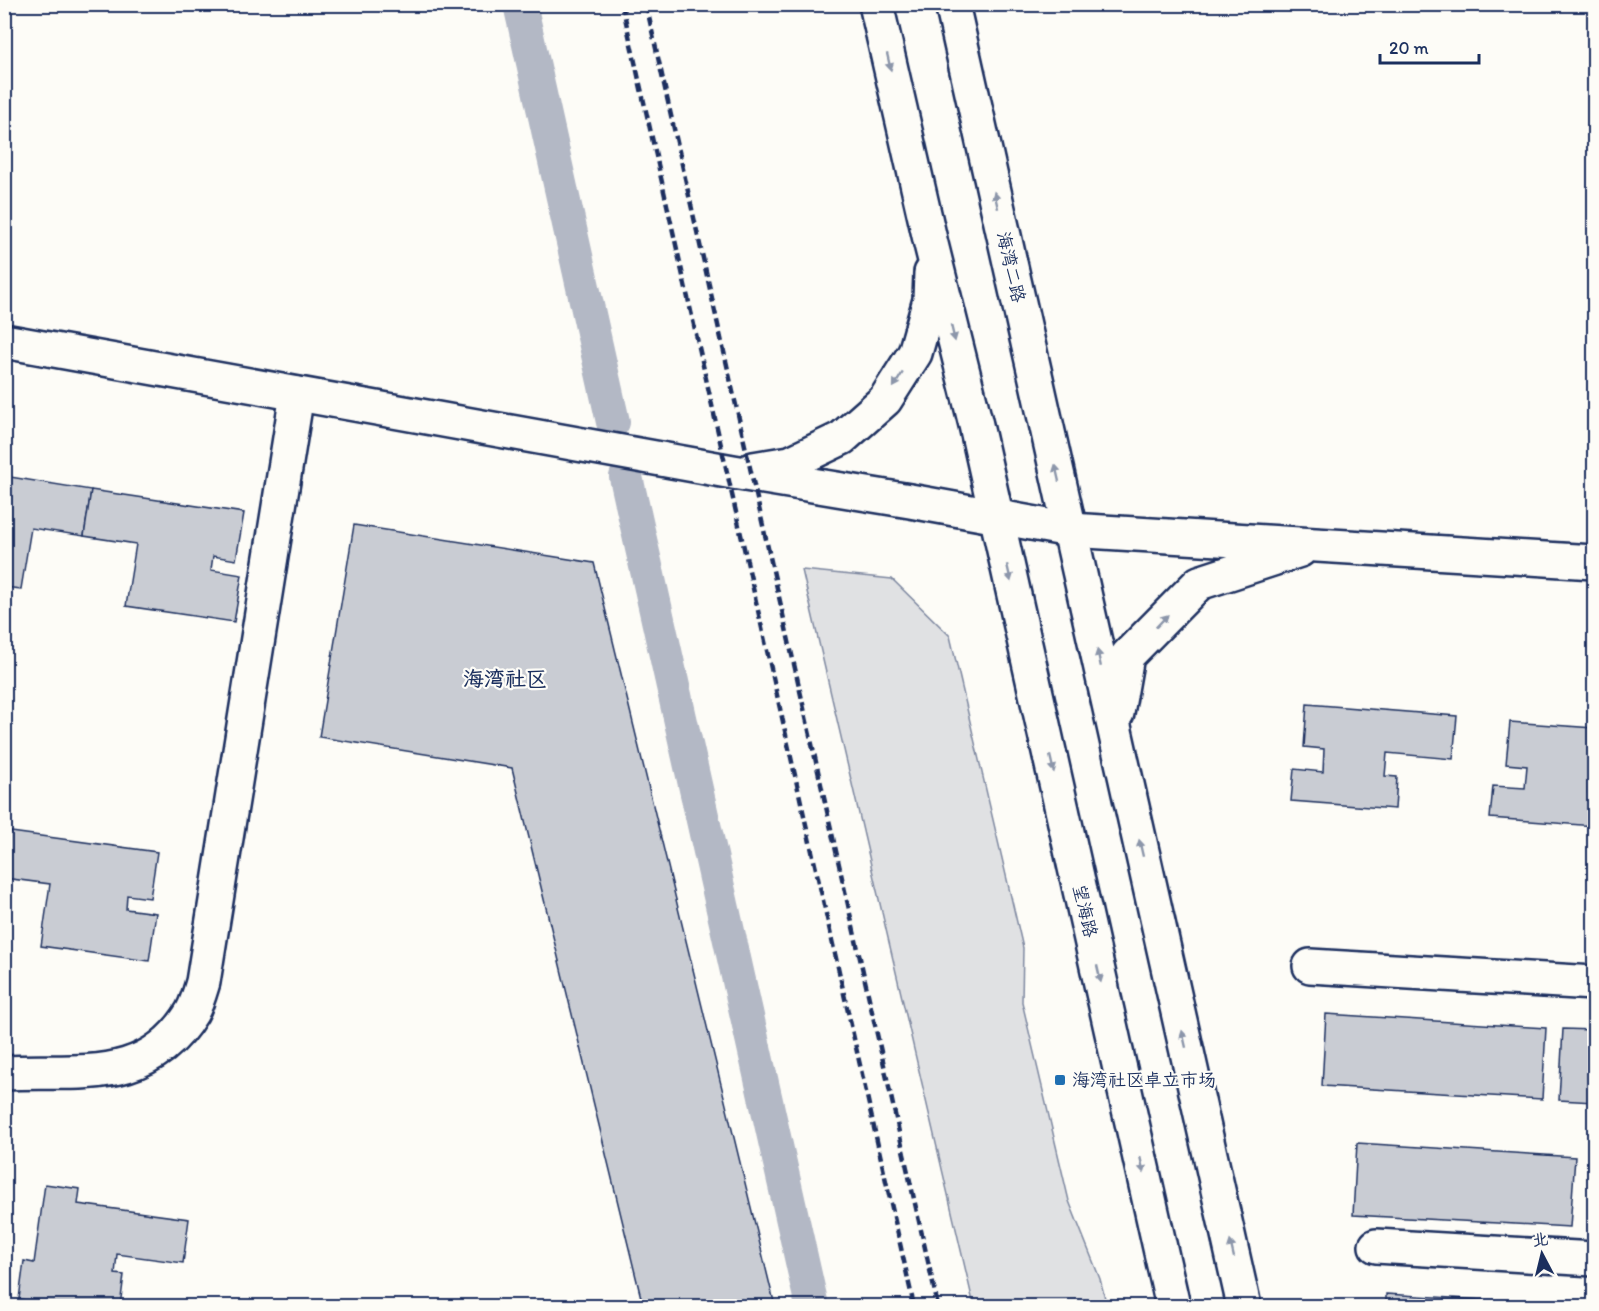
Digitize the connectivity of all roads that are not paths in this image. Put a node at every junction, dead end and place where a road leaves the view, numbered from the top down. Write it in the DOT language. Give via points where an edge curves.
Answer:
graph roads {
  1 [pos="876,4"];
  2 [pos="952,4"];
  3 [pos="931,244"];
  4 [pos="4,341"];
  5 [pos="297,394"];
  6 [pos="733,472"];
  7 [pos="996,516"];
  8 [pos="1070,530"];
  9 [pos="1316,545"];
  10 [pos="1594,562"];
  11 [pos="1114,727"];
  12 [pos="1310,966"];
  13 [pos="1594,983"];
  14 [pos="4,1073"];
  15 [pos="1376,1246"];
  16 [pos="1594,1259"];
  17 [pos="1173,1306"];
  18 [pos="1245,1306"];
  1 -- 3 [label="street, one-way"];
  8 -- 2 [label="street, 海湾二路, one-way"];
  3 -- 6 [label="street, one-way" via="930,300 918,343 885,400 842,438 790,463"];
  3 -- 7 [label="street, one-way"];
  4 -- 5 [label="street"];
  5 -- 6 [label="street"];
  5 -- 14 [label="street" via="203,982 193,1011 174,1037 149,1056 121,1068 90,1073"];
  6 -- 7 [label="street"];
  7 -- 8 [label="street"];
  7 -- 17 [label="street, 望海路, one-way"];
  8 -- 9 [label="street"];
  11 -- 8 [label="street, one-way"];
  9 -- 10 [label="street"];
  11 -- 9 [label="street, one-way" via="1127,656 1199,583"];
  18 -- 11 [label="street, one-way"];
  12 -- 13 [label="street"];
  15 -- 16 [label="street"];
}
